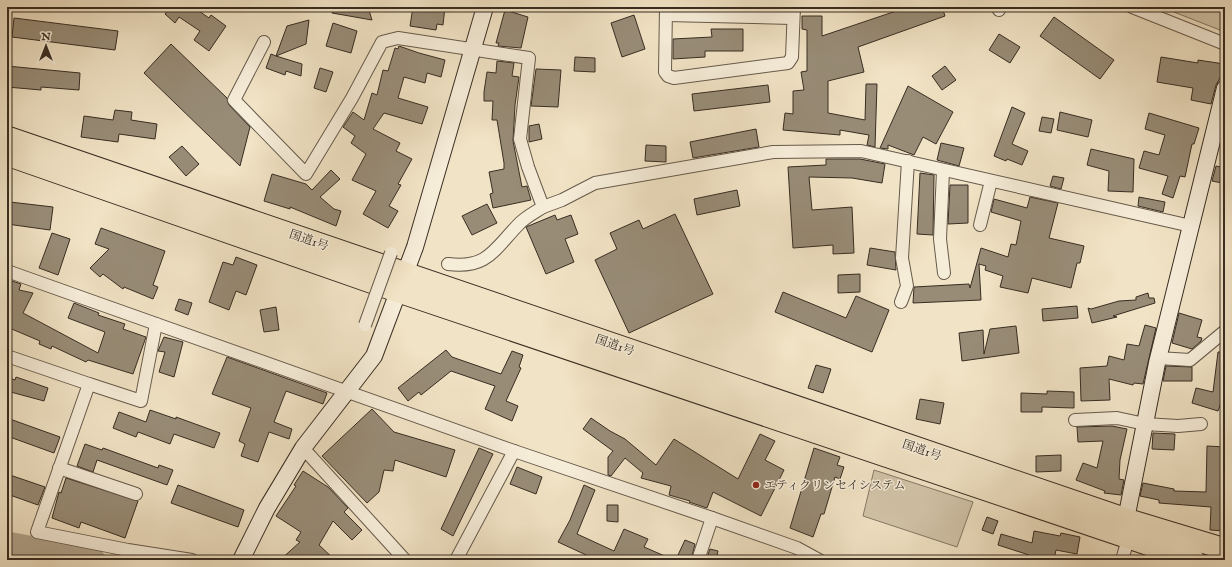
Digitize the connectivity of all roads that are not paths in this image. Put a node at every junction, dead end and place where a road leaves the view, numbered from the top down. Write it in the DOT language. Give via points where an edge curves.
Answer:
graph roads {
  1 [pos="486,7"];
  2 [pos="1132,7"];
  3 [pos="666,11"];
  4 [pos="794,12"];
  5 [pos="264,42"];
  6 [pos="1225,44"];
  7 [pos="472,49"];
  8 [pos="1225,88"];
  9 [pos="7,137"];
  10 [pos="7,155"];
  11 [pos="908,161"];
  12 [pos="943,171"];
  13 [pos="991,182"];
  14 [pos="543,207"];
  15 [pos="980,225"];
  16 [pos="1191,226"];
  17 [pos="391,253"];
  18 [pos="448,264"];
  19 [pos="7,271"];
  20 [pos="944,273"];
  21 [pos="402,283"];
  22 [pos="901,302"];
  23 [pos="156,324"];
  24 [pos="364,325"];
  25 [pos="1225,331"];
  26 [pos="7,356"];
  27 [pos="1158,358"];
  28 [pos="88,384"];
  29 [pos="347,392"];
  30 [pos="1075,420"];
  31 [pos="1145,424"];
  32 [pos="1201,424"];
  33 [pos="303,448"];
  34 [pos="514,451"];
  35 [pos="60,468"];
  36 [pos="136,494"];
  37 [pos="712,518"];
  38 [pos="1127,529"];
  39 [pos="1225,550"];
  40 [pos="192,560"];
  41 [pos="242,560"];
  42 [pos="405,560"];
  43 [pos="456,560"];
  44 [pos="698,560"];
  45 [pos="819,560"];
  46 [pos="1122,560"];
  47 [pos="1194,560"];
  1 -- 7 [label="street"];
  2 -- 6 [label="street"];
  3 -- 4 [label="street"];
  3 -- 4 [label="street" via="665,72 674,78 788,63 792,57"];
  5 -- 7 [label="street" via="234,100 306,174 382,42 398,38"];
  7 -- 14 [label="street" via="529,58 520,139"];
  7 -- 21 [label="street" via="448,137"];
  8 -- 16 [label="street"];
  9 -- 21 [label="highway, 国道1号"];
  10 -- 21 [label="highway, 国道1号"];
  11 -- 12 [label="street"];
  11 -- 14 [label="street" via="861,151 774,152 595,183"];
  11 -- 22 [label="street" via="902,258 907,286"];
  12 -- 13 [label="street"];
  12 -- 20 [label="street" via="940,240"];
  13 -- 15 [label="street"];
  13 -- 16 [label="street"];
  14 -- 18 [label="street" via="519,224 487,259 470,265"];
  16 -- 27 [label="street"];
  17 -- 24 [label="street, bridge"];
  19 -- 23 [label="street"];
  21 -- 29 [label="street" via="374,356"];
  21 -- 38 [label="highway, 国道1号"];
  23 -- 28 [label="street" via="141,401"];
  23 -- 29 [label="street"];
  25 -- 27 [label="street" via="1190,360"];
  26 -- 28 [label="street"];
  27 -- 31 [label="street"];
  28 -- 35 [label="street"];
  29 -- 33 [label="street"];
  29 -- 34 [label="street"];
  30 -- 31 [label="street" via="1117,418"];
  31 -- 32 [label="street"];
  31 -- 38 [label="street"];
  33 -- 41 [label="street" via="267,508"];
  33 -- 42 [label="street"];
  34 -- 37 [label="street"];
  34 -- 43 [label="street"];
  35 -- 36 [label="street"];
  35 -- 40 [label="street" via="37,532"];
  37 -- 44 [label="street"];
  37 -- 45 [label="street" via="797,548"];
  38 -- 39 [label="highway, 国道1号"];
  38 -- 46 [label="street"];
  38 -- 47 [label="highway, 国道1号"];
}
